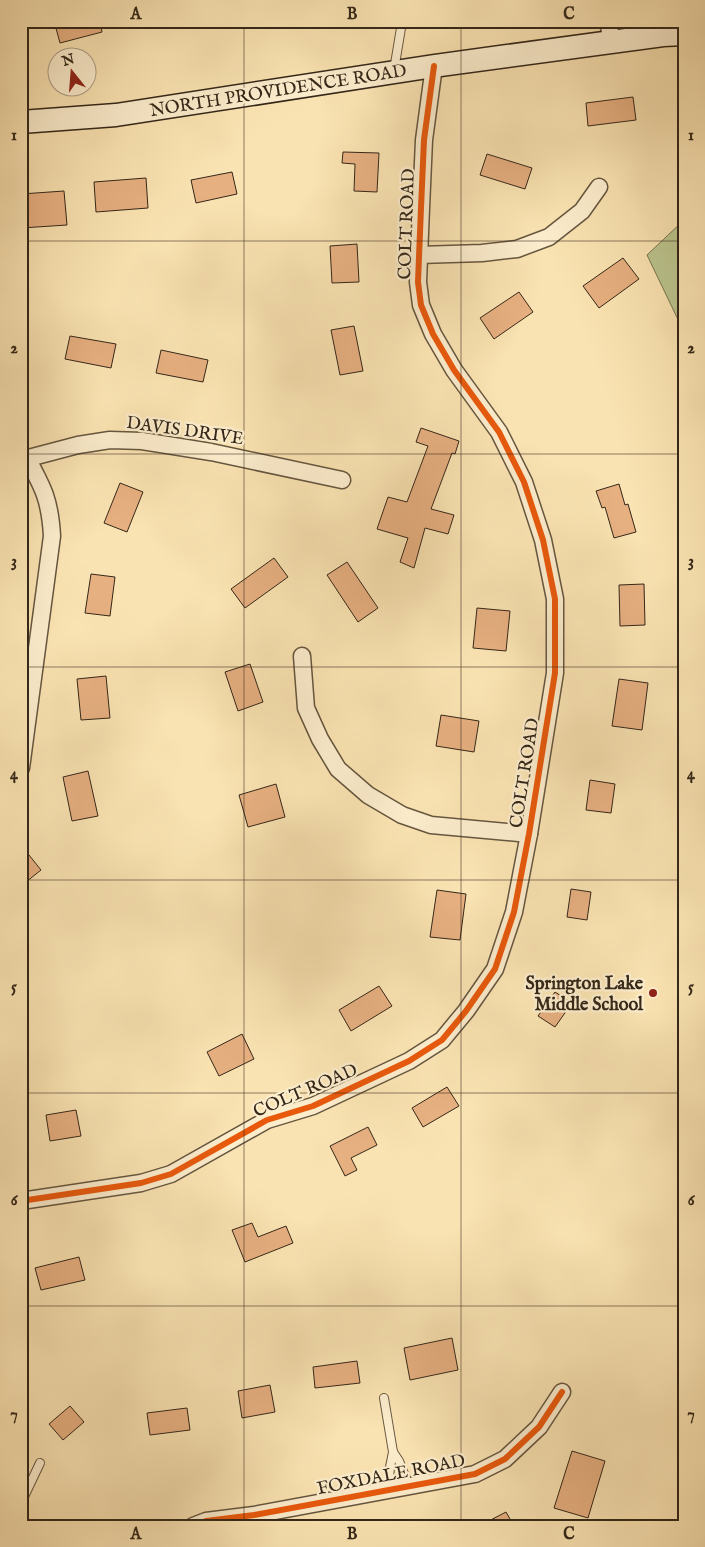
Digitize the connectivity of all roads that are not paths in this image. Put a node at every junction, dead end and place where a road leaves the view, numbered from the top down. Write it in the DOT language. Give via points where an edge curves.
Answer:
graph roads {
  1 [pos="403,22"];
  2 [pos="610,32"];
  3 [pos="684,34"];
  4 [pos="434,66"];
  5 [pos="394,72"];
  6 [pos="21,122"];
  7 [pos="599,187"];
  8 [pos="419,255"];
  9 [pos="24,459"];
  10 [pos="342,480"];
  11 [pos="302,656"];
  12 [pos="21,768"];
  13 [pos="529,834"];
  14 [pos="21,1201"];
  15 [pos="562,1392"];
  16 [pos="384,1398"];
  17 [pos="393,1452"];
  18 [pos="40,1463"];
  19 [pos="409,1486"];
  20 [pos="388,1490"];
  21 [pos="21,1503"];
  22 [pos="21,1516"];
  23 [pos="25,1525"];
  24 [pos="194,1526"];
  1 -- 5 [label="lane"];
  2 -- 3 [label="main road, NORTH PROVIDENCE ROAD"];
  2 -- 4 [label="main road, NORTH PROVIDENCE ROAD"];
  4 -- 5 [label="main road, NORTH PROVIDENCE ROAD"];
  4 -- 8 [label="street, COLT ROAD" via="424,140"];
  5 -- 6 [label="main road, NORTH PROVIDENCE ROAD" via="116,115"];
  7 -- 8 [label="street" via="582,210 549,236 517,249"];
  8 -- 13 [label="street, COLT ROAD" via="421,305 454,370 499,432 524,482 543,540 555,599 554,673"];
  9 -- 10 [label="street, DAVIS DRIVE" via="110,440 142,441"];
  9 -- 12 [label="street" via="43,488 50,510 52,536"];
  11 -- 13 [label="street" via="306,708 320,739 338,769 368,795 402,816 431,825"];
  13 -- 14 [label="street, COLT ROAD" via="514,912 495,969 442,1040 409,1061 313,1106 267,1120 171,1174 141,1183"];
  15 -- 19 [label="street, FOXDALE ROAD" via="539,1426 506,1458 475,1474"];
  16 -- 17 [label="lane"];
  17 -- 19 [label="lane"];
  17 -- 20 [label="lane"];
  18 -- 21 [label="lane"];
  19 -- 20 [label="street, FOXDALE ROAD"];
  20 -- 24 [label="street, FOXDALE ROAD" via="206,1521"];
  22 -- 23 [label="lane"];
}
